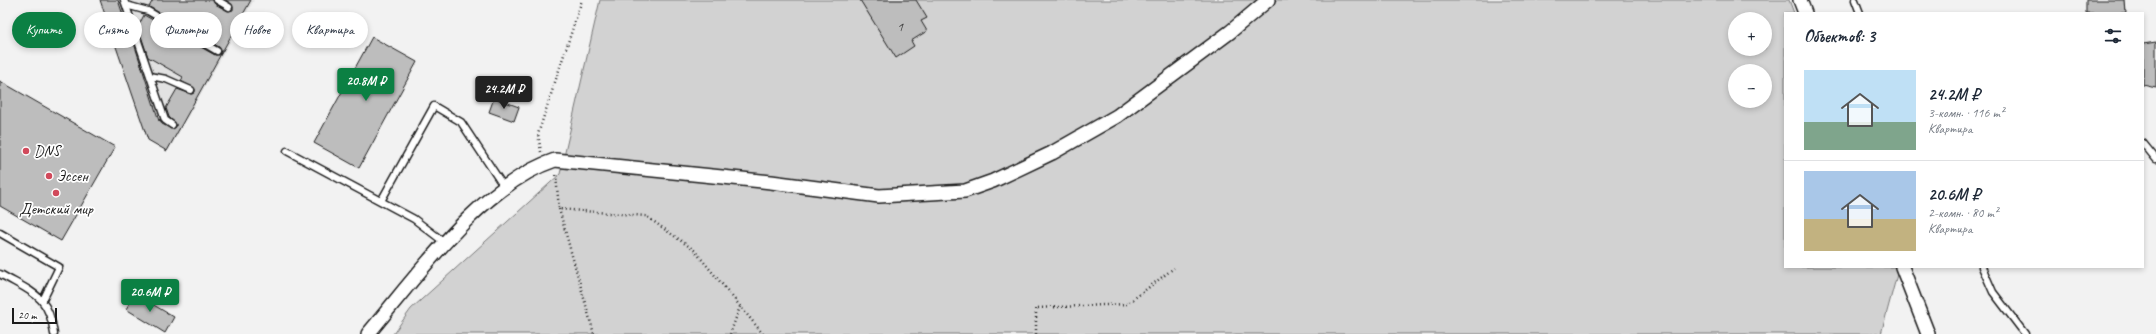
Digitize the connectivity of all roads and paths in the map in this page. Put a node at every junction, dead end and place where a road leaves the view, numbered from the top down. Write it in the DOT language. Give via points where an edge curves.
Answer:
graph roads {
  1 [pos="217,0"];
  2 [pos="582,0"];
  3 [pos="1268,0"];
  4 [pos="1800,0"];
  5 [pos="1855,0"];
  6 [pos="125,3"];
  7 [pos="229,7"];
  8 [pos="1805,12"];
  9 [pos="1860,12"];
  10 [pos="217,51"];
  11 [pos="150,76"];
  12 [pos="191,90"];
  13 [pos="172,125"];
  14 [pos="2144,145"];
  15 [pos="287,151"];
  16 [pos="2156,159"];
  17 [pos="549,162"];
  18 [pos="504,187"];
  19 [pos="380,201"];
  20 [pos="559,209"];
  21 [pos="0,233"];
  22 [pos="444,242"];
  23 [pos="1174,268"];
  24 [pos="1902,268"];
  25 [pos="1982,268"];
  26 [pos="0,274"];
  27 [pos="43,300"];
  28 [pos="740,307"];
  29 [pos="1923,320"];
  30 [pos="54,334"];
  31 [pos="368,334"];
  32 [pos="594,334"];
  33 [pos="730,334"];
  34 [pos="763,334"];
  35 [pos="1036,334"];
  36 [pos="1917,334"];
  37 [pos="1928,334"];
  38 [pos="2025,334"];
  1 -- 7 [label="lane"];
  2 -- 17 [label="path" via="538,134"];
  3 -- 17 [label="street" via="1230,32 1117,116 1052,154 965,191 879,196 771,182"];
  4 -- 8 [label="street"];
  5 -- 9 [label="lane"];
  6 -- 10 [label="lane" via="148,11"];
  6 -- 11 [label="lane"];
  11 -- 12 [label="lane" via="166,79"];
  11 -- 13 [label="lane" via="165,120"];
  14 -- 16 [label="lane"];
  15 -- 19 [label="lane"];
  17 -- 18 [label="street" via="521,175"];
  17 -- 20 [label="path"];
  18 -- 19 [label="lane" via="460,122 434,106"];
  18 -- 22 [label="street"];
  19 -- 22 [label="lane" via="414,219"];
  20 -- 28 [label="path" via="646,216 694,250"];
  20 -- 32 [label="path"];
  21 -- 27 [label="lane" via="59,267"];
  22 -- 31 [label="street"];
  23 -- 35 [label="path" via="1127,304 1036,308"];
  24 -- 29 [label="street"];
  25 -- 38 [label="lane" via="1992,292"];
  26 -- 27 [label="lane"];
  27 -- 30 [label="lane" via="52,319"];
  28 -- 33 [label="path"];
  28 -- 34 [label="path"];
  29 -- 36 [label="street"];
  29 -- 37 [label="street"];
}
